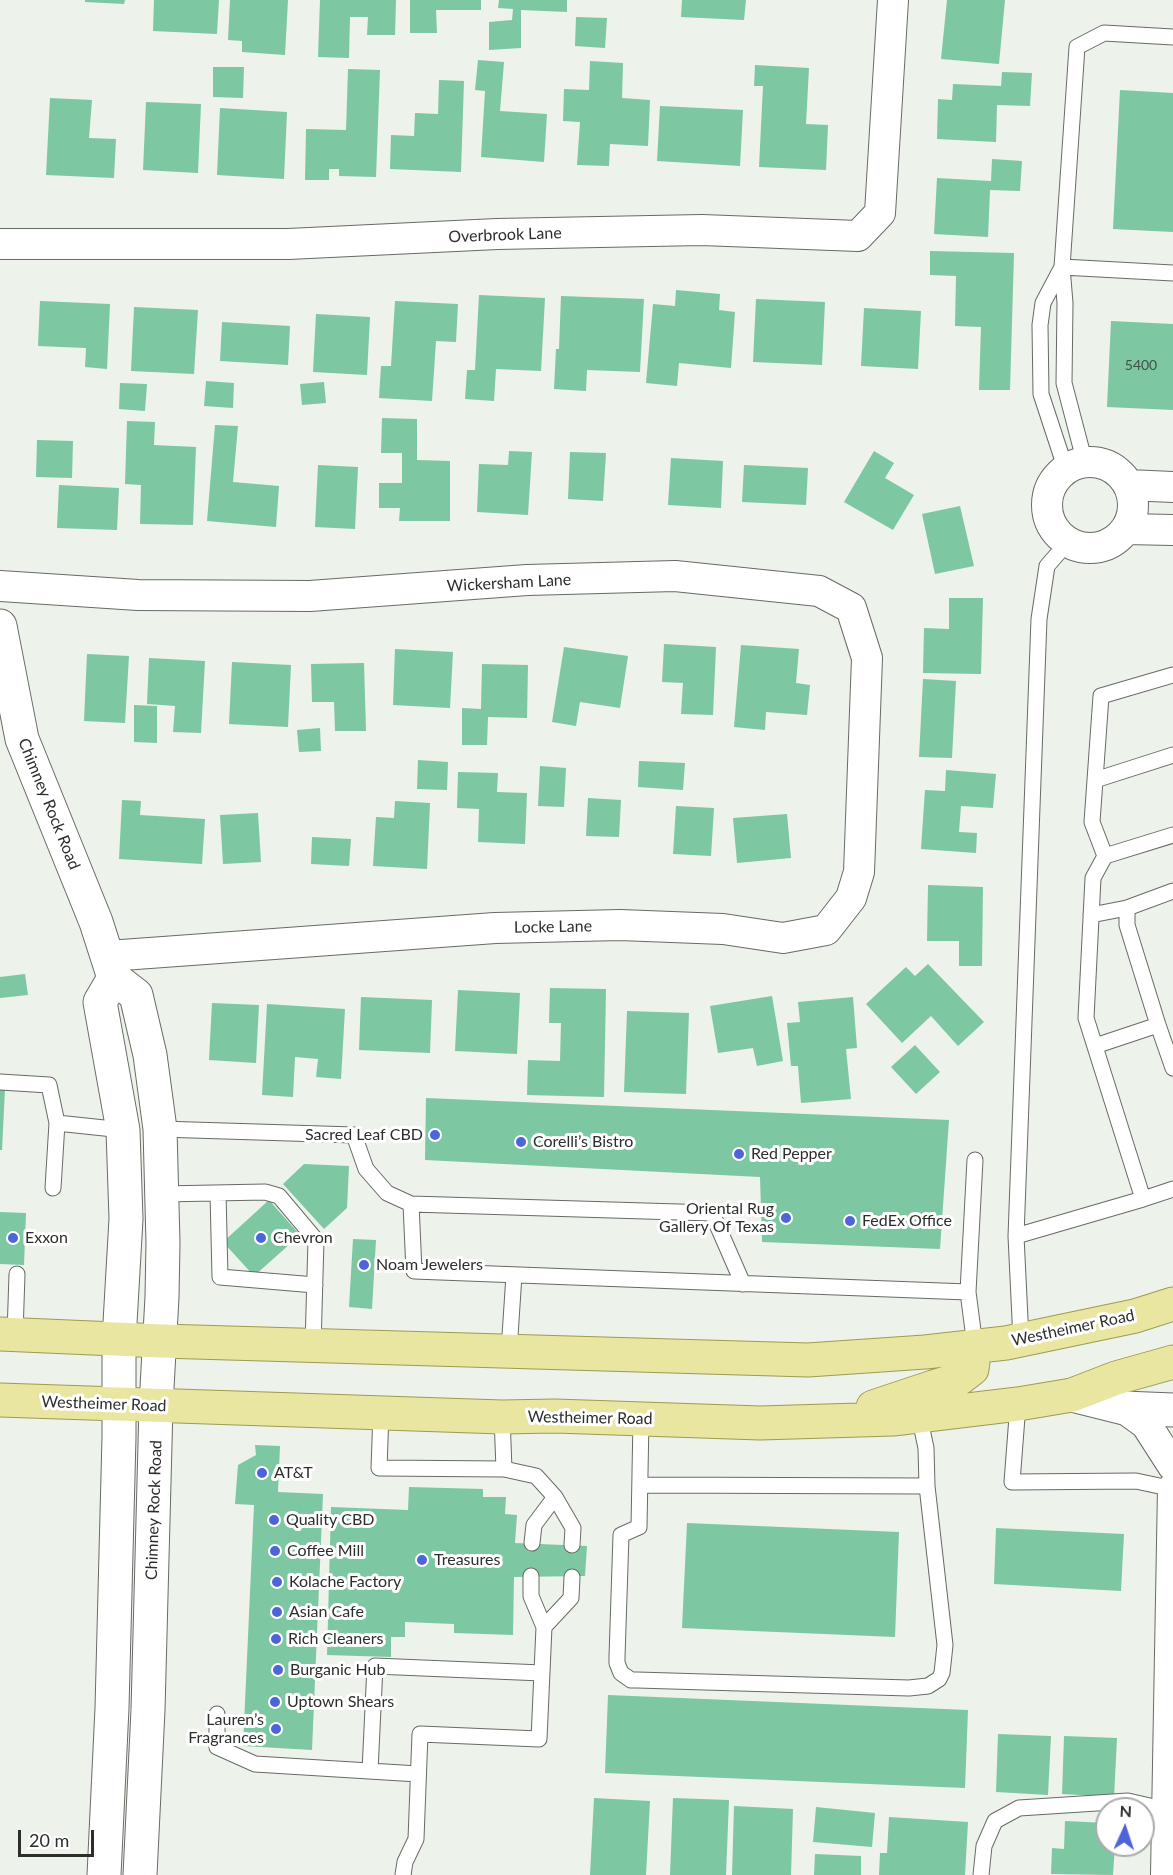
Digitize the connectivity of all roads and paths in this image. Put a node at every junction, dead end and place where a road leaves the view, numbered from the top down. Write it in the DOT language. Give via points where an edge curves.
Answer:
graph roads {
  1 [pos="893,0"];
  2 [pos="1173,37"];
  3 [pos="0,244"];
  4 [pos="1062,267"];
  5 [pos="1173,273"];
  6 [pos="1076,466"];
  7 [pos="1128,485"];
  8 [pos="1173,487"];
  9 [pos="1126,529"];
  10 [pos="1173,531"];
  11 [pos="1068,542"];
  12 [pos="0,586"];
  13 [pos="0,626"];
  14 [pos="1173,675"];
  15 [pos="1173,755"];
  16 [pos="863,768"];
  17 [pos="1095,780"];
  18 [pos="1173,835"];
  19 [pos="1105,856"];
  20 [pos="1173,891"];
  21 [pos="1127,908"];
  22 [pos="1091,915"];
  23 [pos="111,967"];
  24 [pos="1158,1025"];
  25 [pos="1095,1046"];
  26 [pos="1173,1068"];
  27 [pos="0,1082"];
  28 [pos="57,1123"];
  29 [pos="159,1129"];
  30 [pos="123,1130"];
  31 [pos="975,1160"];
  32 [pos="53,1188"];
  33 [pos="1173,1189"];
  34 [pos="218,1193"];
  35 [pos="162,1194"];
  36 [pos="1143,1199"];
  37 [pos="411,1204"];
  38 [pos="1016,1236"];
  39 [pos="17,1274"];
  40 [pos="514,1275"];
  41 [pos="743,1284"];
  42 [pos="315,1285"];
  43 [pos="968,1292"];
  44 [pos="1173,1304"];
  45 [pos="8,1334"];
  46 [pos="118,1340"];
  47 [pos="1020,1340"];
  48 [pos="160,1341"];
  49 [pos="313,1346"];
  50 [pos="975,1346"];
  51 [pos="509,1351"];
  52 [pos="1173,1362"];
  53 [pos="1072,1395"];
  54 [pos="0,1400"];
  55 [pos="118,1404"];
  56 [pos="1018,1404"];
  57 [pos="156,1406"];
  58 [pos="1124,1408"];
  59 [pos="1173,1410"];
  60 [pos="381,1413"];
  61 [pos="920,1415"];
  62 [pos="502,1417"];
  63 [pos="641,1419"];
  64 [pos="835,1420"];
  65 [pos="1173,1466"];
  66 [pos="504,1469"];
  67 [pos="640,1485"];
  68 [pos="927,1486"];
  69 [pos="1173,1488"];
  70 [pos="555,1497"];
  71 [pos="532,1543"];
  72 [pos="572,1545"];
  73 [pos="531,1576"];
  74 [pos="572,1577"];
  75 [pos="544,1627"];
  76 [pos="542,1673"];
  77 [pos="217,1714"];
  78 [pos="370,1771"];
  79 [pos="418,1774"];
  80 [pos="1167,1810"];
  81 [pos="104,1875"];
  82 [pos="140,1875"];
  83 [pos="404,1875"];
  84 [pos="981,1875"];
  85 [pos="1166,1875"];
  1 -- 3 [label="street, Overbrook Lane" via="880,213 858,236 702,230 288,244"];
  2 -- 4 [label="lane" via="1104,33 1077,47"];
  4 -- 5 [label="lane"];
  4 -- 6 [label="lane" via="1064,383"];
  4 -- 6 [label="lane" via="1043,303 1041,394"];
  6 -- 7 [label="street" via="1098,464 1110,468"];
  6 -- 11 [label="street" via="1056,480 1047,507 1057,532"];
  7 -- 8 [label="street"];
  7 -- 9 [label="street" via="1133,507"];
  9 -- 10 [label="street"];
  9 -- 11 [label="street" via="1117,539 1093,548"];
  11 -- 38 [label="lane" via="1047,566 1039,619"];
  12 -- 16 [label="street, Wickersham Lane" via="138,595 310,596 527,580 675,576 819,591 851,608 867,658"];
  13 -- 23 [label="main road, Chimney Rock Road" via="22,739"];
  14 -- 17 [label="lane" via="1101,696"];
  15 -- 17 [label="lane"];
  16 -- 23 [label="street, Locke Lane" via="859,872 851,898 826,930 783,938 723,929 620,925 495,928"];
  17 -- 19 [label="lane" via="1092,822"];
  18 -- 19 [label="lane"];
  19 -- 22 [label="lane" via="1093,878"];
  20 -- 21 [label="lane"];
  21 -- 22 [label="lane"];
  21 -- 24 [label="lane" via="1127,925"];
  22 -- 25 [label="lane" via="1086,1018"];
  23 -- 29 [label="main road, Chimney Rock Road" via="136,995 150,1055"];
  23 -- 30 [label="main road" via="100,1002"];
  24 -- 25 [label="lane"];
  24 -- 26 [label="lane"];
  25 -- 36 [label="lane"];
  27 -- 28 [label="lane" via="49,1085"];
  28 -- 30 [label="lane"];
  28 -- 32 [label="lane"];
  29 -- 30 [label="main road"];
  29 -- 35 [label="main road, Chimney Rock Road"];
  29 -- 37 [label="lane" via="354,1134 366,1169 387,1193"];
  30 -- 46 [label="main road" via="126,1219"];
  31 -- 43 [label="lane"];
  33 -- 36 [label="lane"];
  34 -- 35 [label="lane"];
  34 -- 42 [label="lane" via="266,1192 279,1196 316,1240"];
  34 -- 42 [label="lane" via="220,1277"];
  35 -- 48 [label="main road, Chimney Rock Road"];
  36 -- 38 [label="lane"];
  37 -- 40 [label="lane" via="414,1271"];
  37 -- 41 [label="lane" via="712,1212"];
  38 -- 47 [label="lane"];
  39 -- 45 [label="lane"];
  40 -- 41 [label="lane"];
  40 -- 51 [label="lane"];
  41 -- 43 [label="lane"];
  42 -- 49 [label="lane"];
  43 -- 50 [label="lane"];
  44 -- 47 [label="main road, Westheimer Road"];
  45 -- 46 [label="main road, Westheimer Road"];
  46 -- 48 [label="main road, Westheimer Road"];
  46 -- 55 [label="main road"];
  47 -- 50 [label="main road, Westheimer Road"];
  48 -- 49 [label="main road, Westheimer Road"];
  48 -- 57 [label="main road, Chimney Rock Road"];
  49 -- 51 [label="main road, Westheimer Road"];
  50 -- 51 [label="main road, Westheimer Road" via="808,1360"];
  50 -- 64 [label="main road" via="972,1369 959,1380"];
  52 -- 53 [label="main road, Westheimer Road"];
  53 -- 56 [label="main road, Westheimer Road"];
  53 -- 58 [label="main road"];
  54 -- 55 [label="main road, Westheimer Road"];
  55 -- 57 [label="main road, Westheimer Road"];
  55 -- 81 [label="main road" via="112,1708"];
  56 -- 61 [label="main road, Westheimer Road"];
  56 -- 69 [label="lane" via="1012,1482 1136,1480"];
  57 -- 60 [label="main road, Westheimer Road"];
  57 -- 82 [label="main road, Chimney Rock Road"];
  58 -- 59 [label="main road"];
  58 -- 65 [label="street" via="1146,1424"];
  60 -- 62 [label="main road, Westheimer Road"];
  60 -- 66 [label="lane" via="379,1468"];
  61 -- 64 [label="main road, Westheimer Road"];
  61 -- 68 [label="lane"];
  62 -- 63 [label="main road, Westheimer Road"];
  62 -- 66 [label="lane"];
  63 -- 64 [label="main road, Westheimer Road" via="760,1423"];
  63 -- 67 [label="lane"];
  66 -- 70 [label="lane" via="536,1476"];
  67 -- 68 [label="lane"];
  67 -- 68 [label="lane" via="639,1527 621,1535 617,1657 626,1677 909,1688 932,1684 941,1677 945,1645"];
  69 -- 80 [label="street"];
  70 -- 71 [label="lane" via="534,1525"];
  70 -- 72 [label="lane" via="573,1528"];
  73 -- 75 [label="lane" via="531,1596"];
  74 -- 75 [label="lane" via="571,1598"];
  75 -- 76 [label="lane"];
  76 -- 78 [label="lane" via="375,1666"];
  76 -- 79 [label="lane" via="539,1739 420,1734"];
  77 -- 78 [label="lane" via="217,1747 255,1764"];
  78 -- 79 [label="lane"];
  79 -- 83 [label="lane" via="416,1839 405,1862"];
  80 -- 84 [label="lane" via="1128,1801 1019,1808 995,1821 984,1846"];
  80 -- 85 [label="street"];
}
